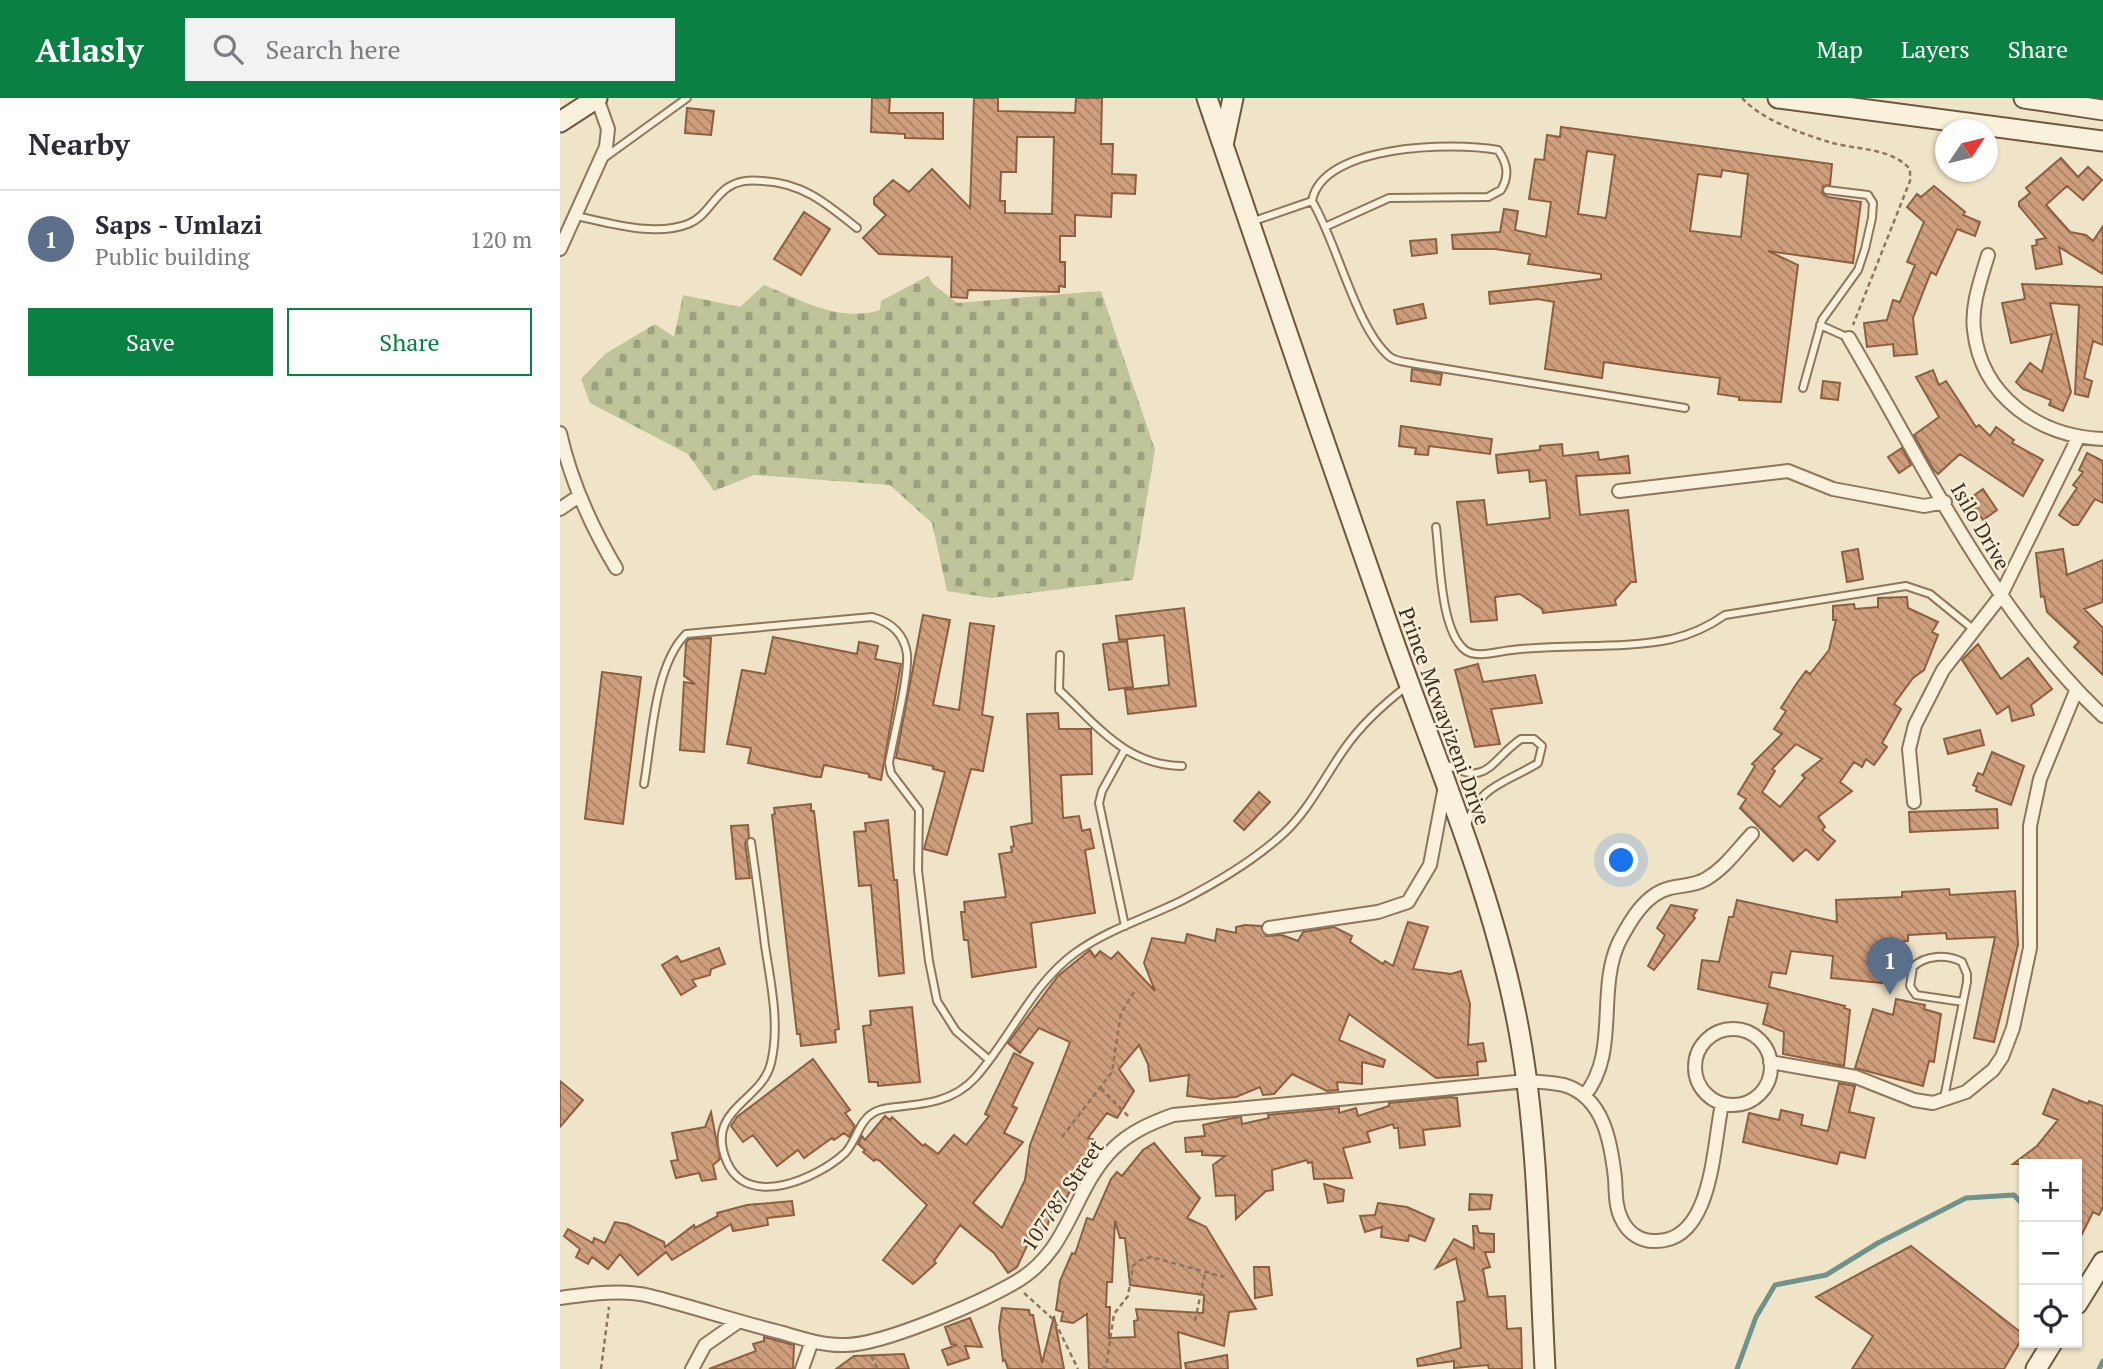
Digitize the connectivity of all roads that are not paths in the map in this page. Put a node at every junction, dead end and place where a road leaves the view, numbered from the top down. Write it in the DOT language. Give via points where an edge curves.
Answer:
graph roads {
  1 [pos="597,98"];
  2 [pos="687,98"];
  3 [pos="1207,98"];
  4 [pos="1233,98"];
  5 [pos="1778,98"];
  6 [pos="2024,98"];
  7 [pos="2103,110"];
  8 [pos="560,122"];
  9 [pos="2103,141"];
  10 [pos="1223,145"];
  11 [pos="600,162"];
  12 [pos="1828,190"];
  13 [pos="1312,201"];
  14 [pos="576,216"];
  15 [pos="1248,223"];
  16 [pos="1327,226"];
  17 [pos="857,228"];
  18 [pos="560,249"];
  19 [pos="1988,255"];
  20 [pos="1820,325"];
  21 [pos="1849,338"];
  22 [pos="1803,388"];
  23 [pos="1685,408"];
  24 [pos="560,433"];
  25 [pos="2078,438"];
  26 [pos="2103,439"];
  27 [pos="1619,491"];
  28 [pos="579,496"];
  29 [pos="1945,502"];
  30 [pos="560,509"];
  31 [pos="1436,527"];
  32 [pos="617,568"];
  33 [pos="2000,597"];
  34 [pos="1973,629"];
  35 [pos="1060,655"];
  36 [pos="1409,685"];
  37 [pos="2076,691"];
  38 [pos="2103,716"];
  39 [pos="1124,751"];
  40 [pos="1436,759"];
  41 [pos="1182,765"];
  42 [pos="644,784"];
  43 [pos="1445,785"];
  44 [pos="1913,802"];
  45 [pos="1752,834"];
  46 [pos="1464,839"];
  47 [pos="751,842"];
  48 [pos="1125,926"];
  49 [pos="1269,928"];
  50 [pos="1963,1002"];
  51 [pos="988,1059"];
  52 [pos="1770,1062"];
  53 [pos="1527,1081"];
  54 [pos="1584,1096"];
  55 [pos="1944,1100"];
  56 [pos="1721,1104"];
  57 [pos="2103,1262"];
  58 [pos="2082,1296"];
  59 [pos="560,1298"];
  60 [pos="738,1322"];
  61 [pos="812,1341"];
  62 [pos="2049,1348"];
  63 [pos="692,1369"];
  64 [pos="802,1369"];
  65 [pos="1545,1369"];
  66 [pos="2036,1369"];
  1 -- 8 [label="street"];
  1 -- 11 [label="street" via="608,137"];
  2 -- 11 [label="lane"];
  3 -- 10 [label="street, Prince Mcwayizeni Drive"];
  4 -- 10 [label="street"];
  5 -- 9 [label="street"];
  6 -- 7 [label="street"];
  10 -- 15 [label="street, Prince Mcwayizeni Drive"];
  11 -- 14 [label="street"];
  12 -- 20 [label="lane" via="1868,195 1872,218 1858,271"];
  13 -- 15 [label="lane"];
  13 -- 16 [label="lane"];
  13 -- 16 [label="lane" via="1316,183 1331,171 1398,151 1425,146 1482,147 1498,150 1506,162 1504,185 1488,197 1389,198"];
  14 -- 17 [label="lane" via="633,226 687,225 728,187 748,180 803,188"];
  14 -- 18 [label="street"];
  15 -- 36 [label="street, Prince Mcwayizeni Drive"];
  16 -- 23 [label="lane" via="1362,314 1376,342 1392,359"];
  19 -- 25 [label="street" via="1977,293 1974,328 1994,388 2031,418"];
  20 -- 21 [label="lane"];
  20 -- 22 [label="lane"];
  21 -- 29 [label="street, Isilo Drive"];
  24 -- 28 [label="street"];
  25 -- 26 [label="street"];
  25 -- 33 [label="street"];
  27 -- 29 [label="street" via="1788,471 1833,489 1924,506"];
  28 -- 30 [label="street"];
  28 -- 32 [label="street"];
  29 -- 33 [label="street, Isilo Drive"];
  31 -- 34 [label="lane" via="1447,615 1454,638 1467,652 1626,646 1706,629 1725,615 1906,586 1930,594"];
  33 -- 34 [label="street"];
  33 -- 37 [label="street, Isilo Drive"];
  34 -- 44 [label="street" via="1943,670 1915,725 1909,749"];
  35 -- 39 [label="lane" via="1059,690"];
  36 -- 40 [label="street, Prince Mcwayizeni Drive"];
  36 -- 48 [label="lane" via="1347,744 1303,812 1269,846 1182,900"];
  37 -- 38 [label="street, Isilo Drive"];
  37 -- 55 [label="street" via="2040,779 2030,826 2030,948 2013,1028 1993,1070 1966,1092"];
  39 -- 41 [label="lane" via="1160,765"];
  39 -- 48 [label="lane" via="1099,803"];
  40 -- 43 [label="street, Prince Mcwayizeni Drive"];
  40 -- 46 [label="lane" via="1471,774 1484,772 1521,739 1534,739 1542,746 1538,763 1502,779 1477,801"];
  42 -- 51 [label="lane" via="664,672 675,645 687,634 872,617 889,622 901,636 907,655 889,764 919,810 918,870 937,1002 956,1031"];
  43 -- 46 [label="street, Prince Mcwayizeni Drive"];
  43 -- 49 [label="street" via="1430,865 1408,902 1385,911"];
  45 -- 54 [label="street" via="1721,869 1695,884 1656,894 1635,916 1619,942 1612,966 1601,1072"];
  46 -- 53 [label="street, Prince Mcwayizeni Drive" via="1508,979"];
  47 -- 51 [label="lane" via="775,1013 774,1050 766,1076 733,1109 723,1127 727,1163 739,1177 764,1185 795,1184 846,1152 871,1113 951,1096 974,1079"];
  48 -- 51 [label="lane" via="1061,964"];
  50 -- 50 [label="lane" via="1968,974 1962,962 1932,958 1913,967 1910,986 1916,995"];
  50 -- 55 [label="lane"];
  52 -- 55 [label="street" via="1856,1077 1914,1100"];
  52 -- 56 [label="street" via="1766,1087 1758,1097"];
  52 -- 56 [label="street" via="1759,1040 1748,1033 1736,1030 1713,1035 1695,1066 1702,1089"];
  53 -- 54 [label="street, 107787 Street" via="1564,1085"];
  53 -- 61 [label="street, 107787 Street" via="1173,1115 1121,1142 1099,1166 1054,1249 1013,1284 865,1344"];
  53 -- 65 [label="street, Prince Mcwayizeni Drive"];
  54 -- 56 [label="street" via="1608,1133 1621,1219 1635,1236 1655,1242 1684,1233 1698,1217"];
  57 -- 58 [label="street"];
  59 -- 60 [label="street, 107787 Street" via="611,1293 648,1296"];
  60 -- 61 [label="street, 107787 Street"];
  60 -- 63 [label="street" via="705,1345"];
  61 -- 64 [label="street"];
  62 -- 66 [label="street"];
}
